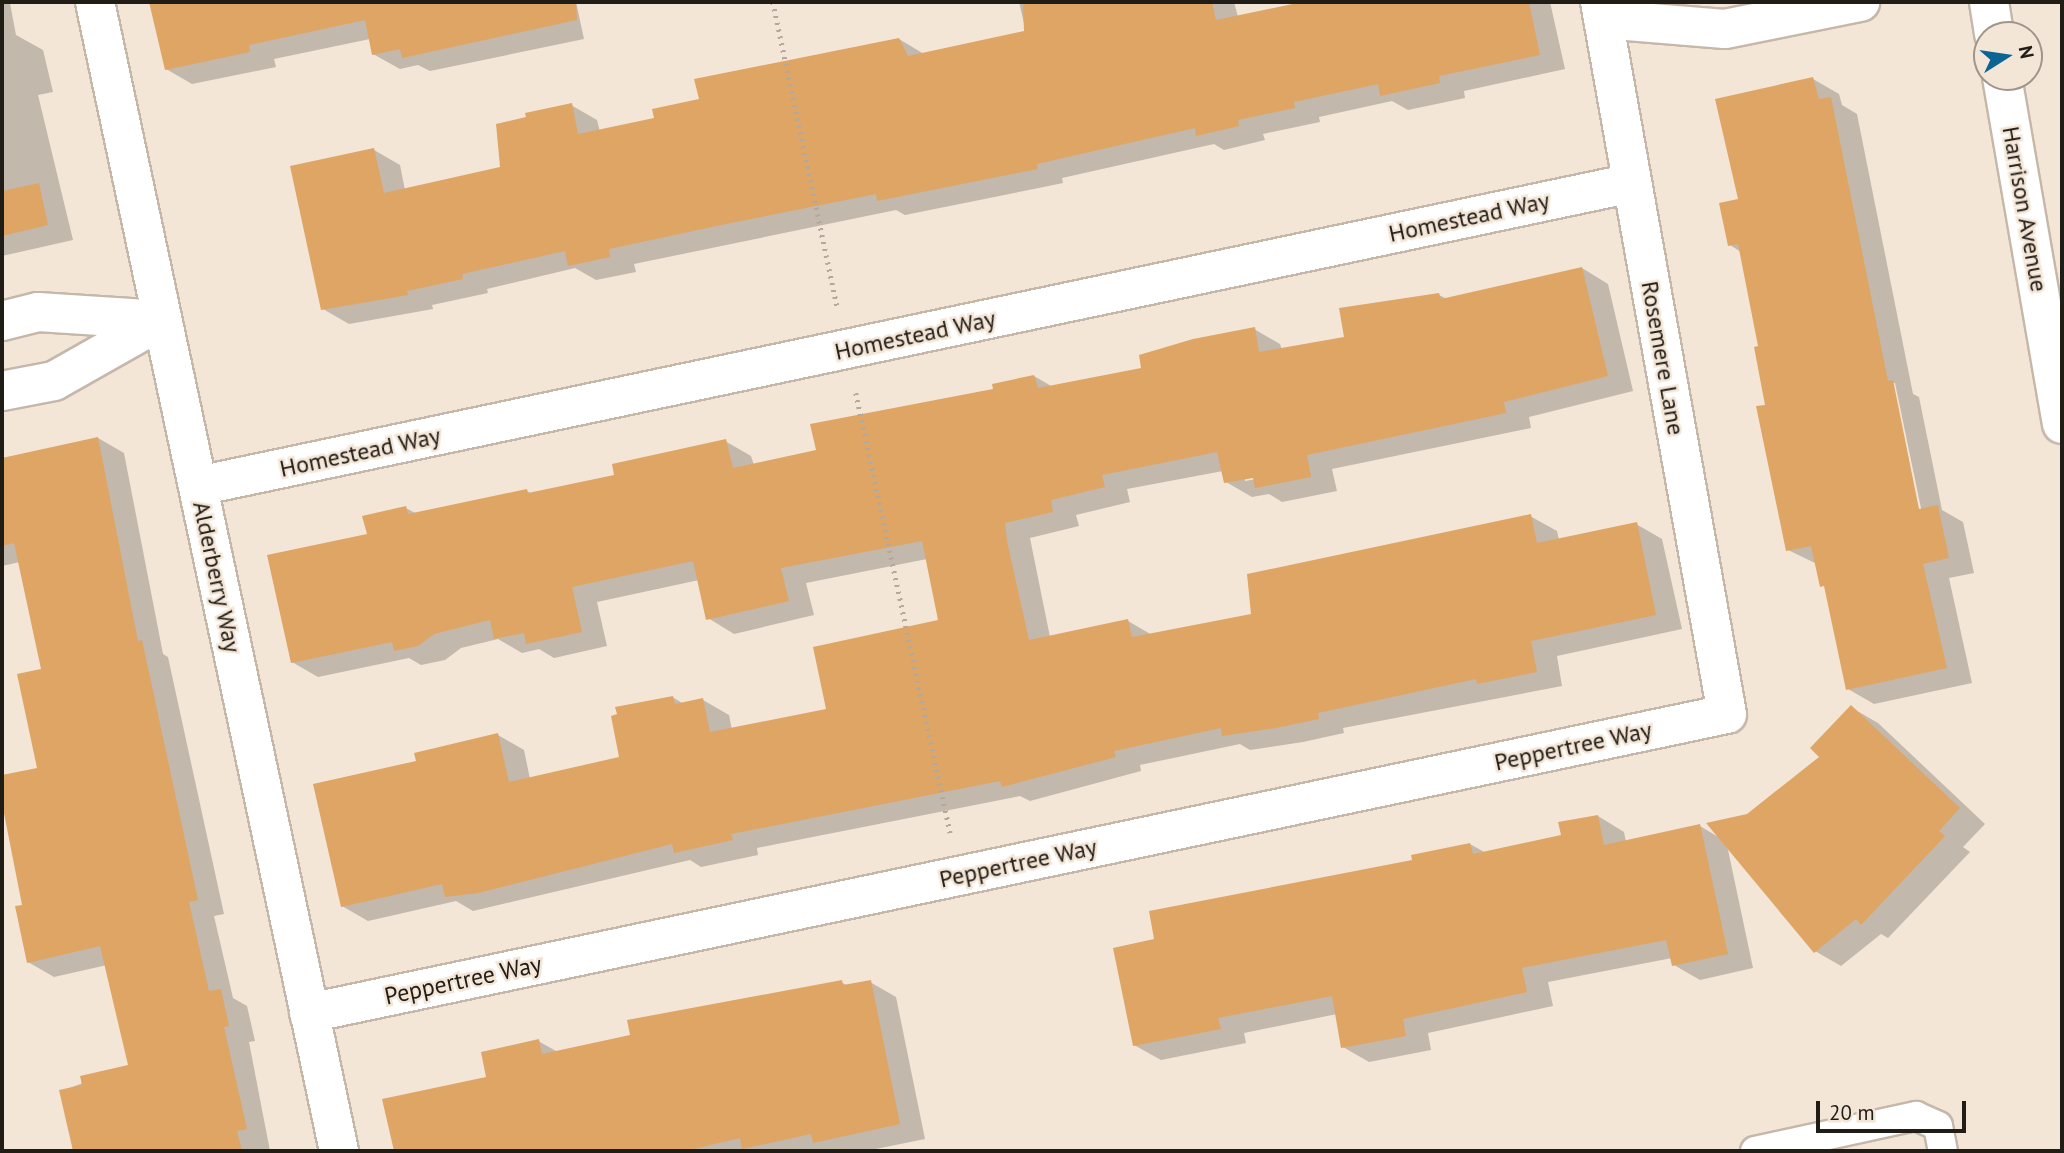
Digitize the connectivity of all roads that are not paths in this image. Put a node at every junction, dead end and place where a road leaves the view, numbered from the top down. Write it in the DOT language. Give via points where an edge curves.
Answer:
graph roads {
  1 [pos="95,2"];
  2 [pos="1860,2"];
  3 [pos="1989,2"];
  4 [pos="1613,8"];
  5 [pos="1992,21"];
  6 [pos="2004,91"];
  7 [pos="1632,183"];
  8 [pos="162,320"];
  9 [pos="2,321"];
  10 [pos="2,391"];
  11 [pos="2062,424"];
  12 [pos="198,486"];
  13 [pos="1727,713"];
  14 [pos="309,1013"];
  15 [pos="339,1151"];
  16 [pos="1755,1151"];
  17 [pos="1944,1151"];
  1 -- 8 [label="street, Alderberry Way"];
  2 -- 4 [label="street" via="1725,29"];
  3 -- 5 [label="street"];
  4 -- 7 [label="street, Rosemere Lane"];
  6 -- 11 [label="street, Harrison Avenue"];
  7 -- 12 [label="street, Homestead Way"];
  7 -- 13 [label="street, Rosemere Lane"];
  8 -- 9 [label="street" via="38,312"];
  8 -- 10 [label="street" via="54,381"];
  8 -- 12 [label="street, Alderberry Way"];
  12 -- 14 [label="street, Alderberry Way"];
  13 -- 14 [label="street, Peppertree Way"];
  14 -- 15 [label="street, Alderberry Way"];
  16 -- 17 [label="lane" via="1916,1116 1938,1126"];
}
